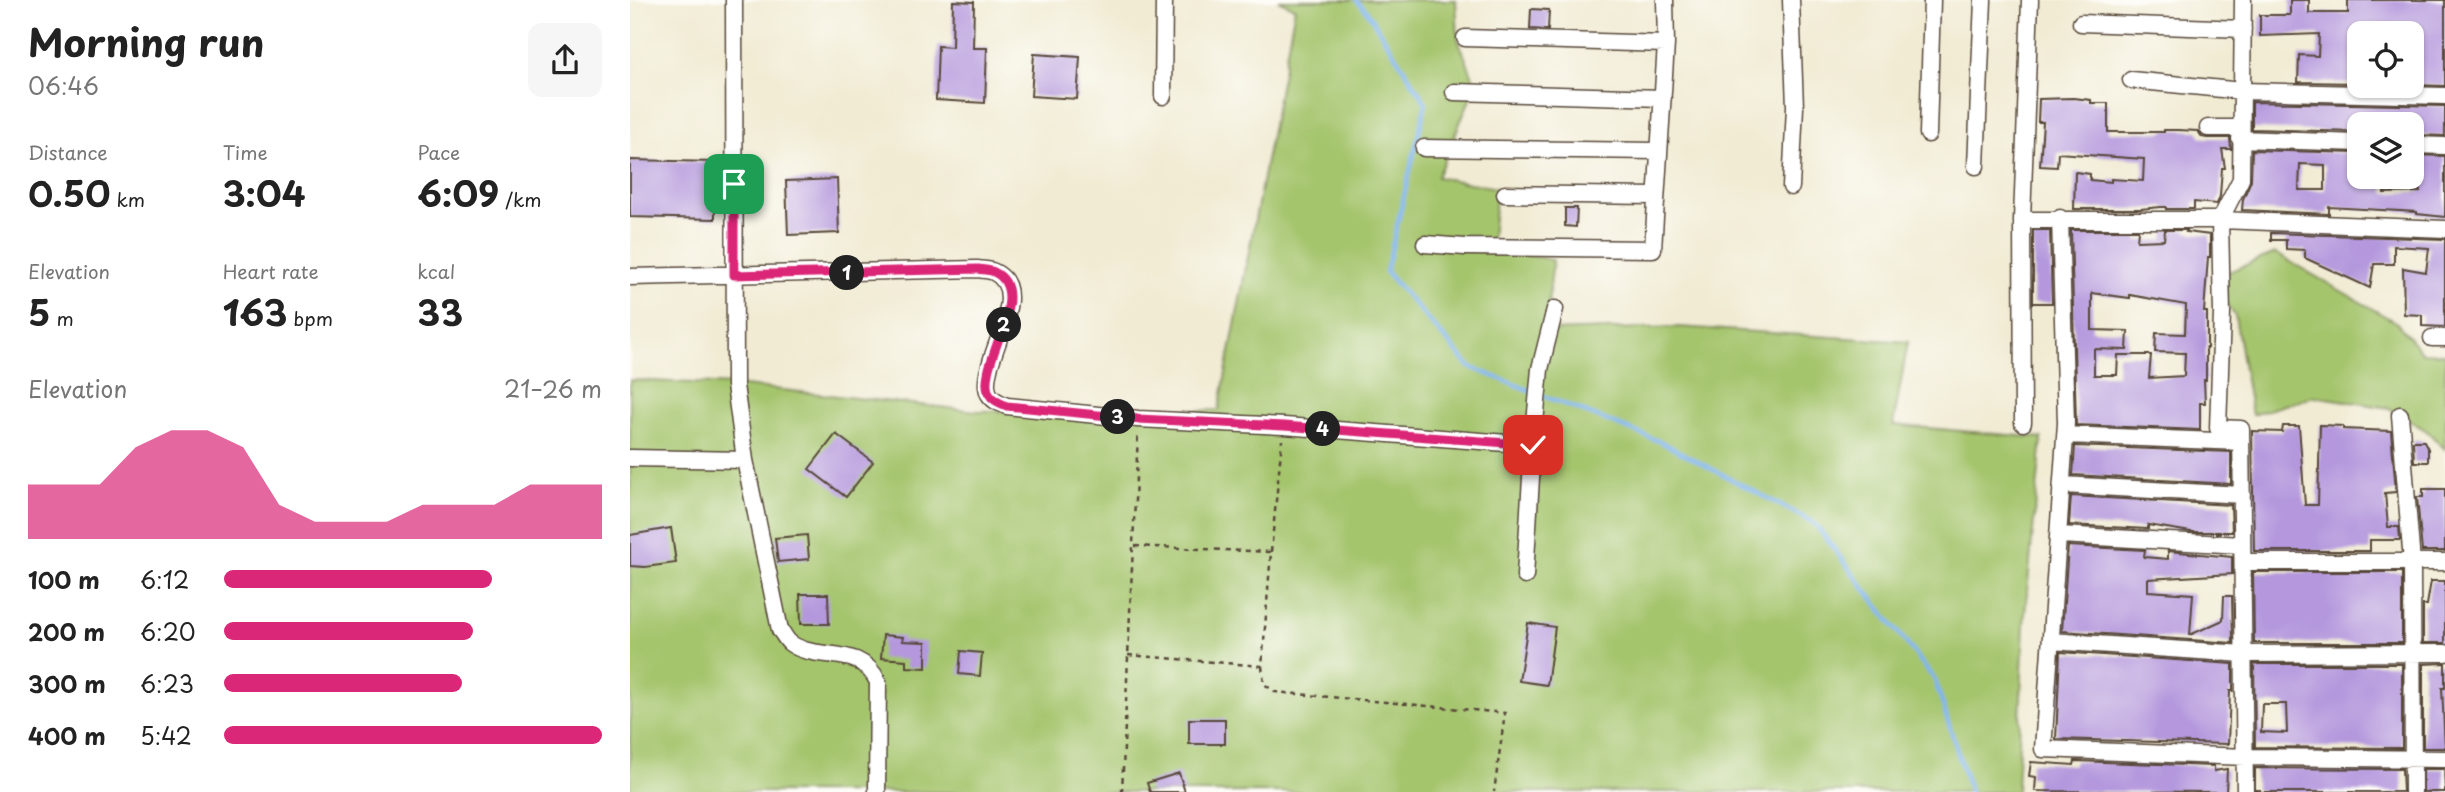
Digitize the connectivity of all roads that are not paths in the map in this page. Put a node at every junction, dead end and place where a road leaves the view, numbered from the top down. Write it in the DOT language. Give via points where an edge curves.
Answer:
graph roads {
  1 [pos="734,0"];
  2 [pos="1164,0"];
  3 [pos="1665,0"];
  4 [pos="1791,0"];
  5 [pos="1932,0"];
  6 [pos="1983,0"];
  7 [pos="2030,0"];
  8 [pos="2243,0"];
  9 [pos="2081,23"];
  10 [pos="2243,29"];
  11 [pos="1465,38"];
  12 [pos="1666,44"];
  13 [pos="2131,80"];
  14 [pos="2242,90"];
  15 [pos="1454,92"];
  16 [pos="1163,96"];
  17 [pos="2445,96"];
  18 [pos="1663,98"];
  19 [pos="2208,128"];
  20 [pos="1928,134"];
  21 [pos="2240,134"];
  22 [pos="2347,142"];
  23 [pos="2424,145"];
  24 [pos="2445,146"];
  25 [pos="1424,148"];
  26 [pos="1658,151"];
  27 [pos="1976,166"];
  28 [pos="1791,187"];
  29 [pos="1505,194"];
  30 [pos="1655,196"];
  31 [pos="2060,218"];
  32 [pos="2022,220"];
  33 [pos="2220,220"];
  34 [pos="2445,229"];
  35 [pos="1425,244"];
  36 [pos="734,275"];
  37 [pos="630,277"];
  38 [pos="1555,309"];
  39 [pos="2400,415"];
  40 [pos="2023,423"];
  41 [pos="2066,435"];
  42 [pos="2241,442"];
  43 [pos="1533,445"];
  44 [pos="630,458"];
  45 [pos="745,460"];
  46 [pos="2063,485"];
  47 [pos="2242,495"];
  48 [pos="2060,535"];
  49 [pos="2242,544"];
  50 [pos="2243,562"];
  51 [pos="2445,562"];
  52 [pos="2412,563"];
  53 [pos="1525,576"];
  54 [pos="2051,641"];
  55 [pos="2411,653"];
  56 [pos="2445,653"];
  57 [pos="2244,654"];
  58 [pos="2246,757"];
  59 [pos="2412,758"];
  60 [pos="2445,759"];
  61 [pos="877,792"];
  62 [pos="2245,792"];
  63 [pos="2413,792"];
  1 -- 36 [label="street"];
  2 -- 16 [label="street"];
  3 -- 12 [label="street"];
  4 -- 28 [label="street" via="1795,107"];
  5 -- 20 [label="street"];
  6 -- 27 [label="street"];
  7 -- 32 [label="street"];
  8 -- 10 [label="street"];
  9 -- 10 [label="street"];
  10 -- 14 [label="street"];
  11 -- 12 [label="street"];
  12 -- 18 [label="street"];
  13 -- 14 [label="street"];
  14 -- 17 [label="street"];
  14 -- 21 [label="street"];
  15 -- 18 [label="street"];
  18 -- 26 [label="street"];
  19 -- 21 [label="street"];
  21 -- 22 [label="street"];
  21 -- 33 [label="street" via="2241,179"];
  23 -- 24 [label="street"];
  25 -- 26 [label="street"];
  26 -- 30 [label="street"];
  29 -- 30 [label="street"];
  30 -- 35 [label="street" via="1653,249"];
  31 -- 32 [label="street"];
  31 -- 33 [label="street"];
  31 -- 41 [label="street"];
  32 -- 40 [label="street"];
  33 -- 34 [label="street"];
  33 -- 42 [label="street" via="2218,428 2241,429"];
  36 -- 37 [label="street"];
  36 -- 43 [label="street" via="994,272 1008,291 1007,313 989,376 990,396 1007,406"];
  36 -- 45 [label="street" via="735,386"];
  38 -- 43 [label="street" via="1540,369"];
  39 -- 52 [label="street"];
  41 -- 42 [label="street"];
  41 -- 46 [label="street"];
  42 -- 47 [label="street"];
  43 -- 53 [label="street"];
  44 -- 45 [label="street"];
  45 -- 61 [label="street" via="779,629 803,648 863,663 878,682"];
  46 -- 47 [label="street"];
  46 -- 48 [label="street"];
  47 -- 49 [label="street"];
  48 -- 49 [label="street"];
  48 -- 54 [label="street"];
  49 -- 50 [label="street"];
  50 -- 52 [label="street"];
  50 -- 57 [label="street"];
  51 -- 52 [label="street"];
  52 -- 55 [label="street"];
  54 -- 57 [label="street"];
  54 -- 58 [label="street" via="2043,749"];
  55 -- 56 [label="street"];
  55 -- 57 [label="street"];
  55 -- 59 [label="street"];
  57 -- 58 [label="street"];
  58 -- 59 [label="street"];
  58 -- 62 [label="street"];
  59 -- 60 [label="street"];
  59 -- 63 [label="street"];
}
